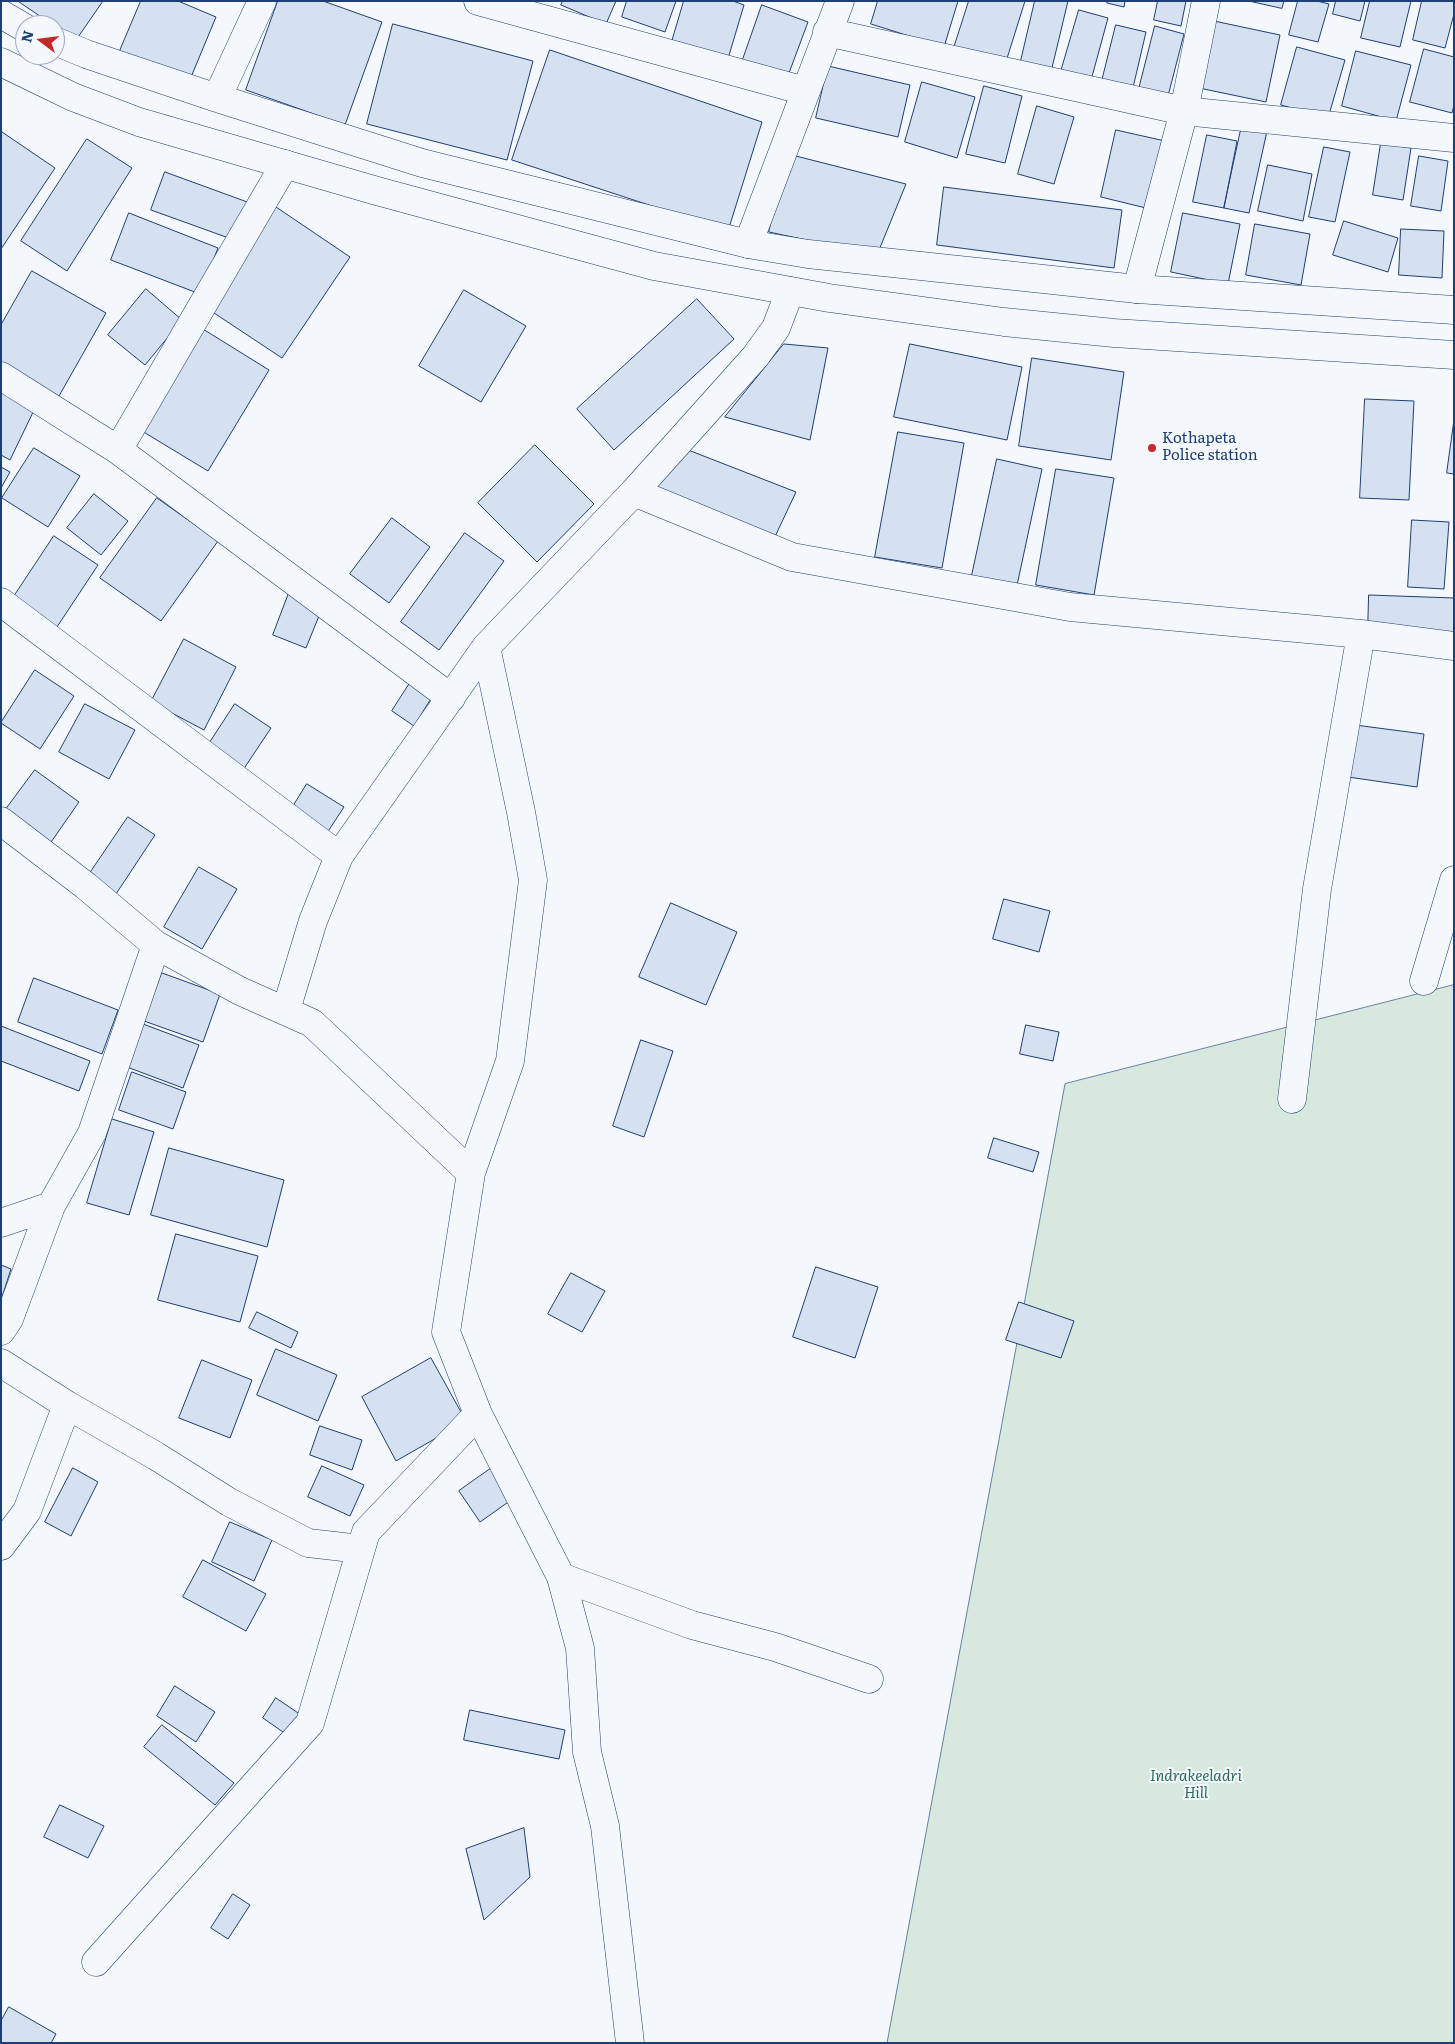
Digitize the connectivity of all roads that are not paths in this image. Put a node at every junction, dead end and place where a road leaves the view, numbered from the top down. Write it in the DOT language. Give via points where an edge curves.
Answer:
graph roads {
  1 [pos="262,1"];
  2 [pos="478,1"];
  3 [pos="840,1"];
  4 [pos="1206,1"];
  5 [pos="1,14"];
  6 [pos="15,22"];
  7 [pos="827,32"];
  8 [pos="65,45"];
  9 [pos="1,62"];
  10 [pos="805,91"];
  11 [pos="217,98"];
  12 [pos="1184,111"];
  13 [pos="1454,138"];
  14 [pos="285,164"];
  15 [pos="748,244"];
  16 [pos="1137,289"];
  17 [pos="790,291"];
  18 [pos="1454,310"];
  19 [pos="1454,355"];
  20 [pos="1,376"];
  21 [pos="118,450"];
  22 [pos="634,492"];
  23 [pos="1,602"];
  24 [pos="1361,634"];
  25 [pos="1454,646"];
  26 [pos="486,647"];
  27 [pos="451,698"];
  28 [pos="1,821"];
  29 [pos="339,856"];
  30 [pos="1454,880"];
  31 [pos="156,945"];
  32 [pos="1424,981"];
  33 [pos="286,1010"];
  34 [pos="1292,1099"];
  35 [pos="471,1173"];
  36 [pos="51,1206"];
  37 [pos="1,1224"];
  38 [pos="1,1331"];
  39 [pos="1,1363"];
  40 [pos="67,1405"];
  41 [pos="478,1414"];
  42 [pos="1,1546"];
  43 [pos="361,1549"];
  44 [pos="561,1577"];
  45 [pos="869,1679"];
  46 [pos="96,1962"];
  47 [pos="630,2043"];
  1 -- 11 [label="street"];
  2 -- 10 [label="street"];
  3 -- 7 [label="street"];
  4 -- 12 [label="street"];
  5 -- 6 [label="street"];
  7 -- 10 [label="street"];
  7 -- 12 [label="street"];
  8 -- 11 [label="street"];
  9 -- 14 [label="street" via="74,97 139,122"];
  10 -- 15 [label="street"];
  11 -- 15 [label="street" via="422,163"];
  12 -- 13 [label="street"];
  12 -- 16 [label="street"];
  14 -- 17 [label="street" via="654,266"];
  14 -- 21 [label="street"];
  15 -- 16 [label="street" via="808,254"];
  16 -- 18 [label="street"];
  17 -- 19 [label="street" via="1004,322 1114,334"];
  17 -- 22 [label="street" via="776,328 756,357"];
  20 -- 21 [label="street"];
  21 -- 27 [label="street"];
  22 -- 24 [label="street" via="792,556 1070,607"];
  22 -- 26 [label="street"];
  23 -- 29 [label="street"];
  24 -- 25 [label="street"];
  24 -- 34 [label="street" via="1318,889"];
  26 -- 27 [label="street"];
  26 -- 35 [label="street" via="533,880 510,1061"];
  27 -- 29 [label="street"];
  28 -- 31 [label="street"];
  29 -- 33 [label="street" via="313,921"];
  30 -- 32 [label="street"];
  31 -- 33 [label="street" via="240,991"];
  31 -- 36 [label="street" via="92,1133"];
  33 -- 35 [label="street" via="312,1023"];
  35 -- 41 [label="street" via="446,1332"];
  36 -- 37 [label="street"];
  36 -- 38 [label="street" via="9,1320"];
  39 -- 40 [label="street"];
  40 -- 42 [label="street" via="27,1511"];
  40 -- 43 [label="street" via="230,1502 308,1543"];
  41 -- 43 [label="street" via="366,1532"];
  41 -- 44 [label="street"];
  43 -- 46 [label="street" via="310,1723"];
  44 -- 45 [label="street" via="692,1625 775,1647"];
  44 -- 47 [label="street" via="580,1648 587,1752 605,1826"];
}
